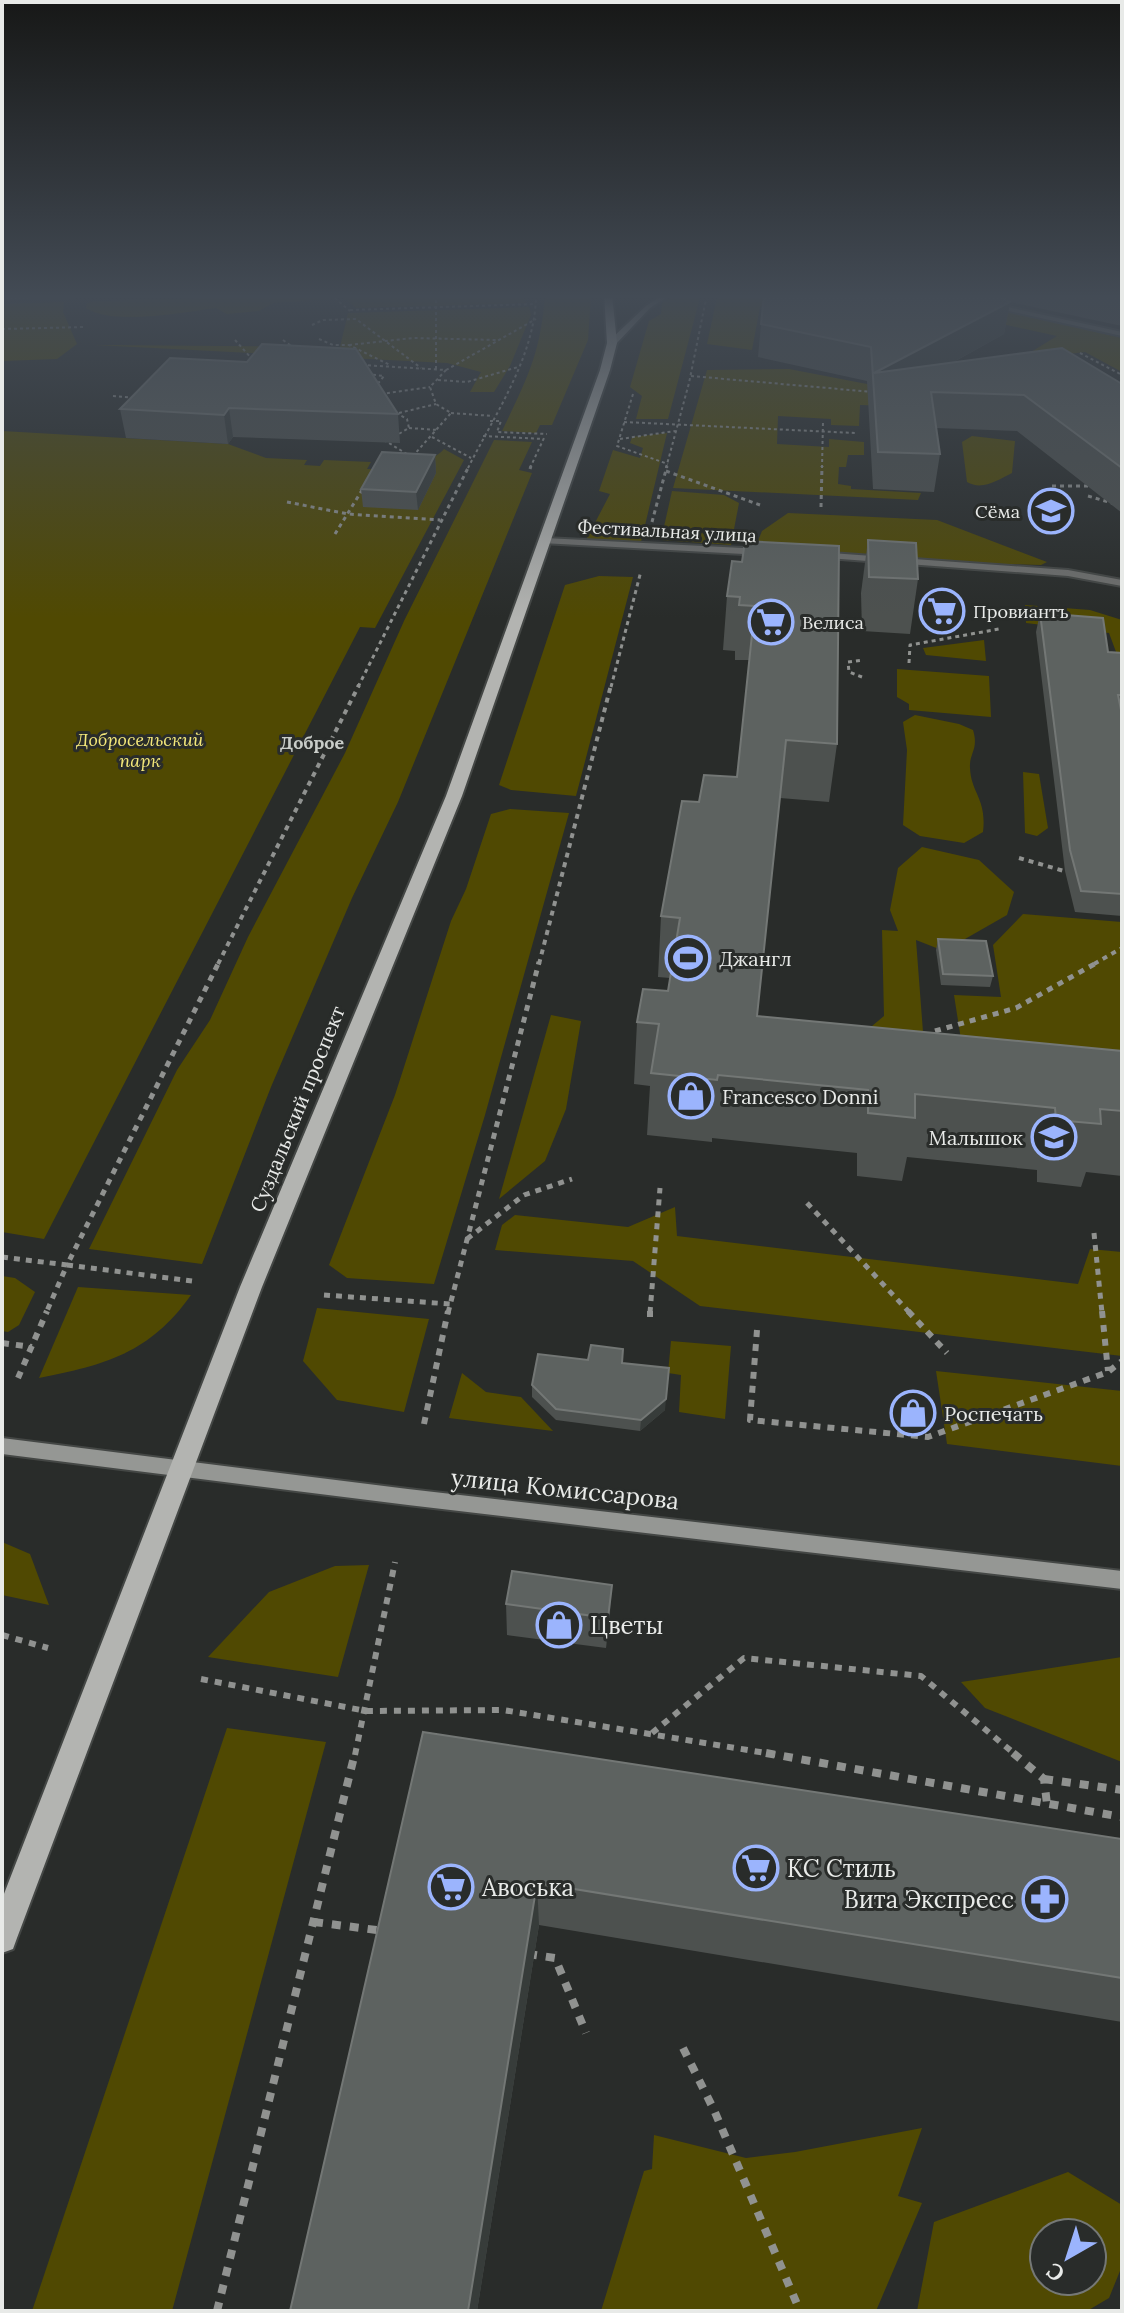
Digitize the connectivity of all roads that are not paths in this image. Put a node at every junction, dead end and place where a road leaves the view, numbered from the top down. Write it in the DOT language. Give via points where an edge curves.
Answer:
graph roads {
  1 [pos="592,402"];
  2 [pos="545,541"];
  3 [pos="774,552"];
  4 [pos="805,555"];
  5 [pos="1122,583"];
  6 [pos="2,1446"];
  7 [pos="181,1470"];
  8 [pos="1122,1580"];
  9 [pos="2,1938"];
  1 -- 2 [label="main road, Суздальский проспект"];
  2 -- 3 [label="street, Фестивальная улица"];
  2 -- 7 [label="main road, Суздальский проспект" via="454,796"];
  4 -- 5 [label="street" via="1068,573"];
  6 -- 7 [label="main road, улица Комиссарова"];
  7 -- 8 [label="main road, улица Комиссарова"];
  7 -- 9 [label="main road, Суздальский проспект"];
}
